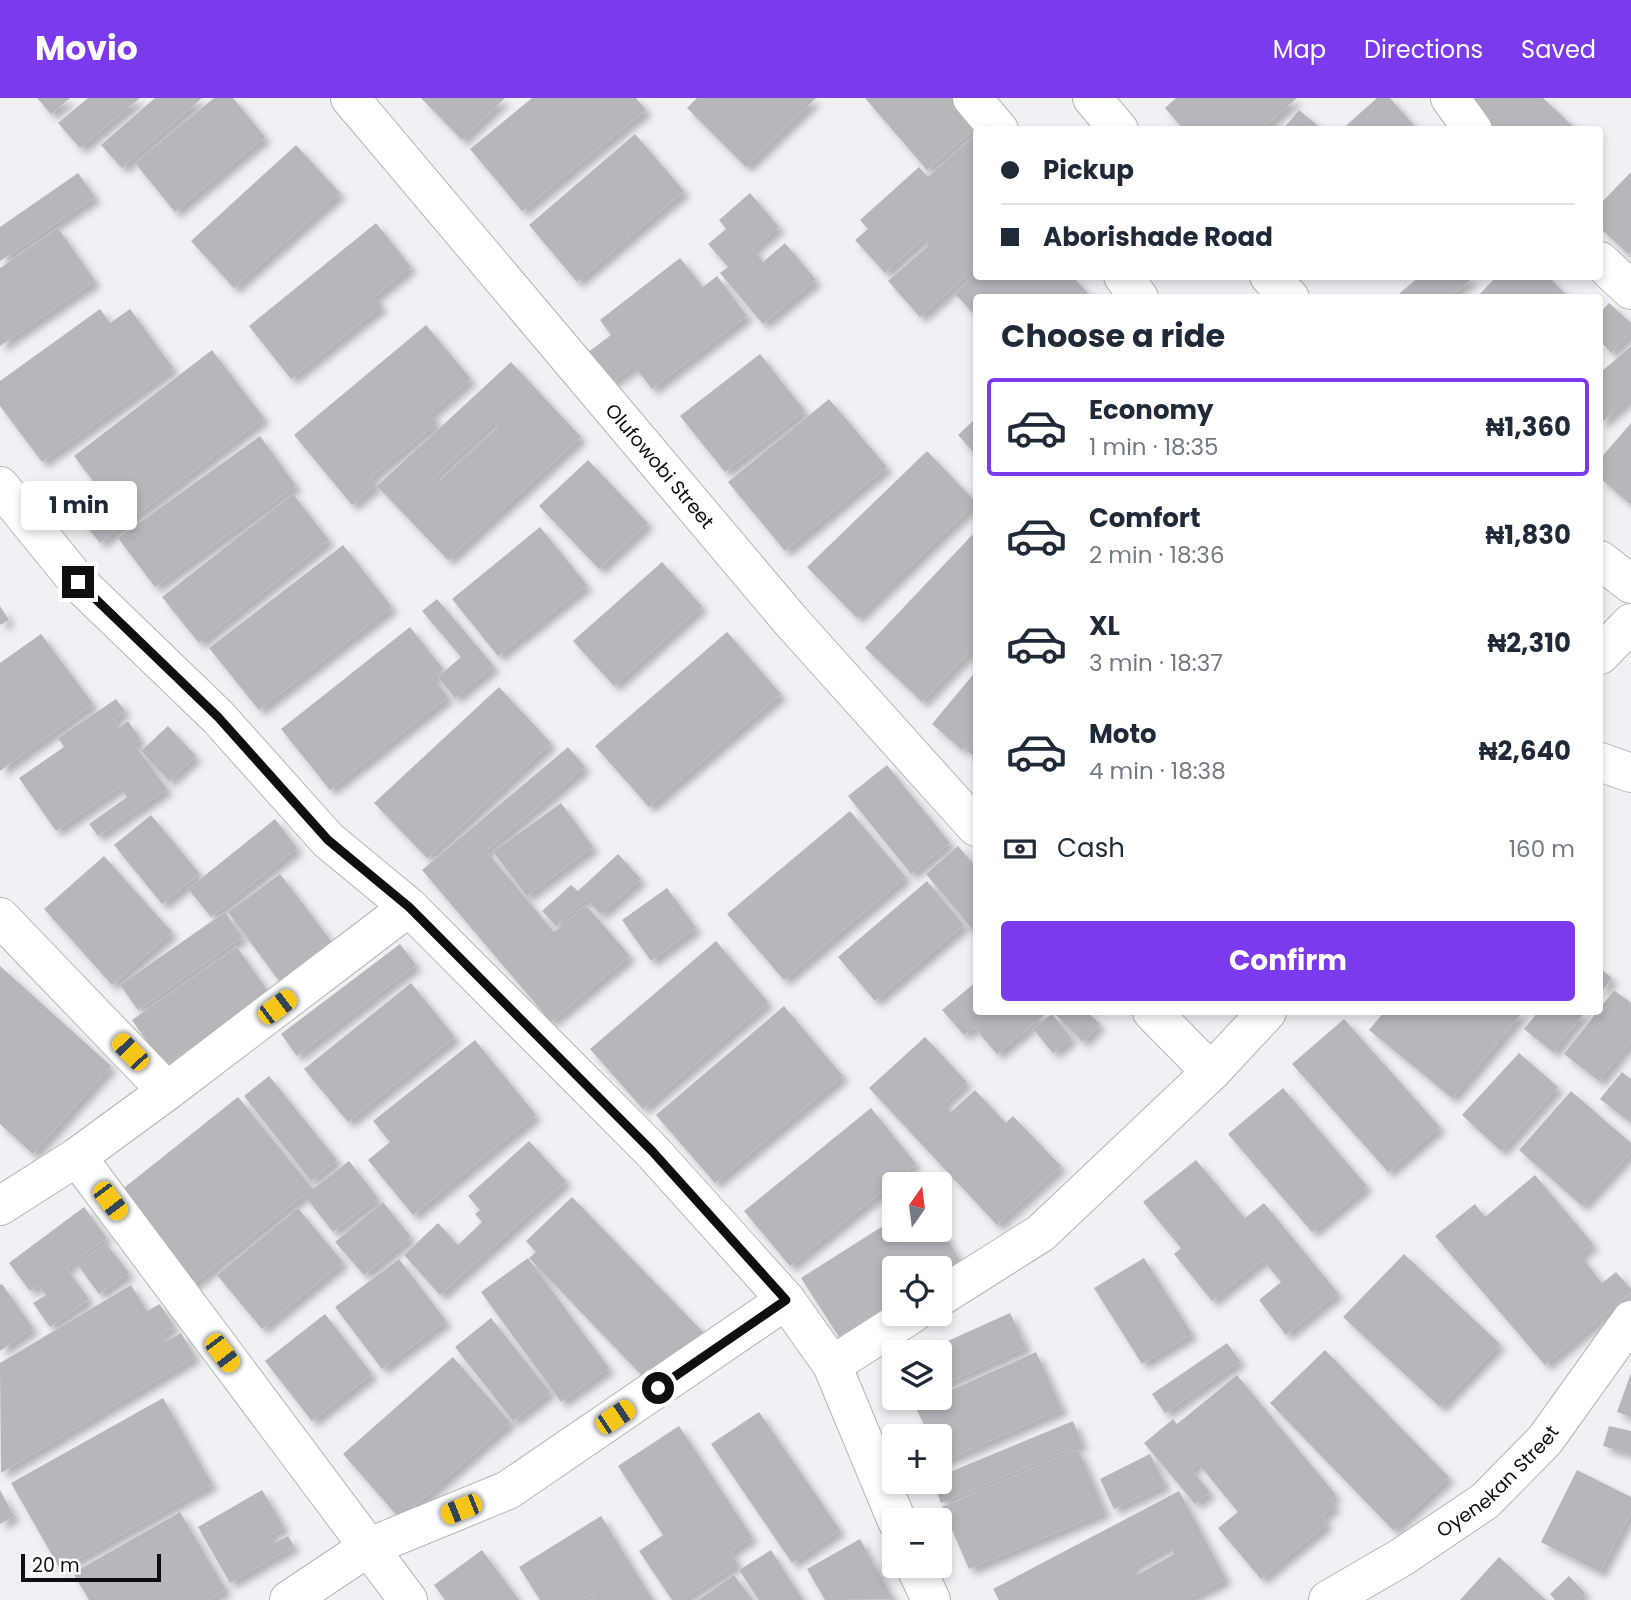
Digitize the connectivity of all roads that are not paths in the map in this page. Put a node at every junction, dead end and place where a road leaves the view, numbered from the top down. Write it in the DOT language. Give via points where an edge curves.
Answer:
graph roads {
  1 [pos="350,98"];
  2 [pos="972,98"];
  3 [pos="1092,98"];
  4 [pos="1450,98"];
  5 [pos="996,126"];
  6 [pos="1116,126"];
  7 [pos="1470,126"];
  8 [pos="1603,264"];
  9 [pos="1273,280"];
  10 [pos="1631,290"];
  11 [pos="1286,294"];
  12 [pos="0,486"];
  13 [pos="1603,562"];
  14 [pos="1631,584"];
  15 [pos="1631,623"];
  16 [pos="1603,653"];
  17 [pos="1603,763"];
  18 [pos="1631,773"];
  19 [pos="973,824"];
  20 [pos="409,907"];
  21 [pos="0,917"];
  22 [pos="1155,1015"];
  23 [pos="1263,1015"];
  24 [pos="1211,1072"];
  25 [pos="167,1091"];
  26 [pos="78,1157"];
  27 [pos="0,1206"];
  28 [pos="952,1289"];
  29 [pos="786,1300"];
  30 [pos="1631,1320"];
  31 [pos="893,1326"];
  32 [pos="832,1365"];
  33 [pos="892,1508"];
  34 [pos="367,1548"];
  35 [pos="920,1578"];
  36 [pos="289,1600"];
  37 [pos="408,1600"];
  38 [pos="930,1600"];
  39 [pos="1328,1600"];
  1 -- 19 [label="street, Olufowobi Street" via="791,621"];
  2 -- 5 [label="street"];
  3 -- 6 [label="street"];
  4 -- 7 [label="street"];
  8 -- 10 [label="street"];
  9 -- 11 [label="street"];
  12 -- 20 [label="street" via="78,582 218,717 328,840"];
  13 -- 14 [label="street"];
  15 -- 16 [label="street"];
  17 -- 18 [label="street"];
  20 -- 25 [label="street"];
  20 -- 29 [label="street" via="652,1151"];
  21 -- 25 [label="street"];
  22 -- 24 [label="street"];
  23 -- 24 [label="street"];
  24 -- 28 [label="street" via="1041,1233"];
  25 -- 26 [label="street"];
  26 -- 27 [label="street"];
  26 -- 34 [label="street"];
  29 -- 32 [label="street"];
  29 -- 34 [label="street" via="508,1490"];
  30 -- 39 [label="street, Oyenekan Street" via="1545,1440 1485,1501"];
  31 -- 32 [label="street"];
  32 -- 33 [label="street"];
  34 -- 36 [label="street"];
  34 -- 37 [label="street"];
  35 -- 38 [label="street"];
}
